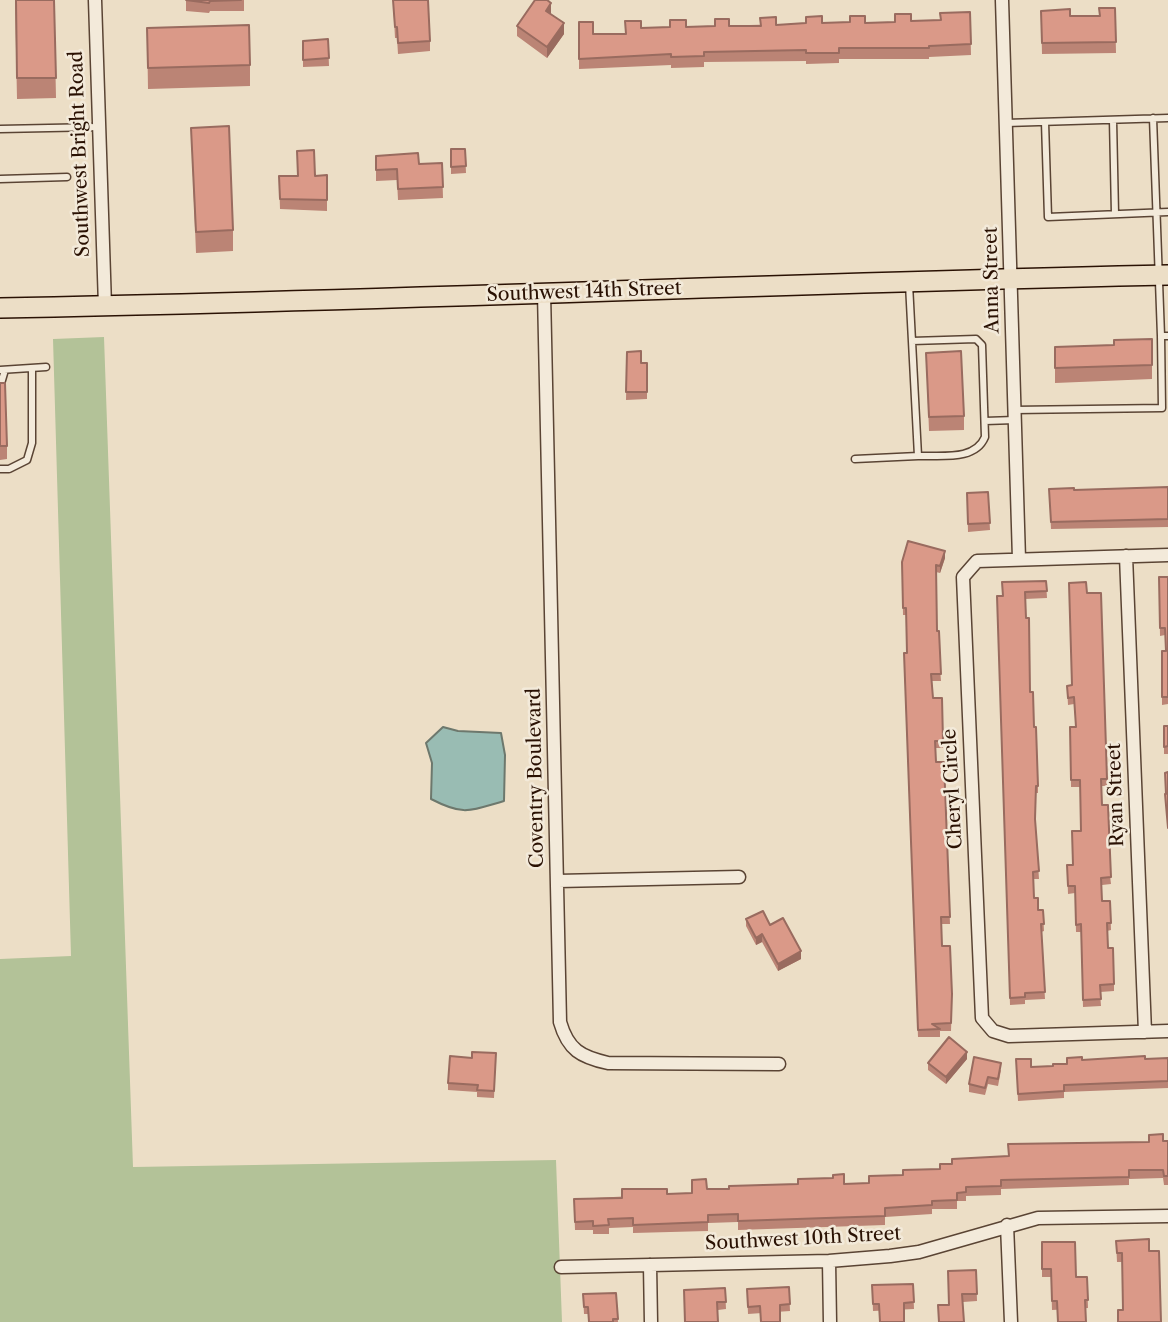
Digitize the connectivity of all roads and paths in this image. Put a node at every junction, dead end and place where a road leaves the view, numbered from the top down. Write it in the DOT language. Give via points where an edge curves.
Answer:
graph roads {
  1 [pos="95,0"];
  2 [pos="1002,0"];
  3 [pos="1153,118"];
  4 [pos="1168,118"];
  5 [pos="1113,120"];
  6 [pos="1045,121"];
  7 [pos="1006,123"];
  8 [pos="98,127"];
  9 [pos="0,129"];
  10 [pos="67,177"];
  11 [pos="0,178"];
  12 [pos="1168,212"];
  13 [pos="1156,213"];
  14 [pos="1115,214"];
  15 [pos="1163,275"];
  16 [pos="1012,279"];
  17 [pos="909,282"];
  18 [pos="544,293"];
  19 [pos="105,306"];
  20 [pos="0,308"];
  21 [pos="1164,336"];
  22 [pos="912,341"];
  23 [pos="32,368"];
  24 [pos="46,368"];
  25 [pos="2,370"];
  26 [pos="0,387"];
  27 [pos="1165,408"];
  28 [pos="1014,415"];
  29 [pos="985,421"];
  30 [pos="918,456"];
  31 [pos="855,459"];
  32 [pos="0,469"];
  33 [pos="1168,555"];
  34 [pos="1126,556"];
  35 [pos="1019,559"];
  36 [pos="739,877"];
  37 [pos="558,881"];
  38 [pos="1145,1031"];
  39 [pos="1168,1031"];
  40 [pos="779,1064"];
  41 [pos="1168,1216"];
  42 [pos="1007,1225"];
  43 [pos="829,1261"];
  44 [pos="649,1265"];
  45 [pos="561,1267"];
  46 [pos="651,1322"];
  47 [pos="830,1322"];
  48 [pos="1011,1322"];
  1 -- 8 [label="street, Southwest Bright Road"];
  2 -- 7 [label="street, Anna Street"];
  3 -- 4 [label="lane"];
  3 -- 5 [label="lane"];
  3 -- 13 [label="lane"];
  5 -- 6 [label="lane"];
  5 -- 14 [label="lane"];
  6 -- 7 [label="lane"];
  6 -- 14 [label="lane" via="1048,217"];
  7 -- 16 [label="street, Anna Street"];
  8 -- 9 [label="lane"];
  8 -- 19 [label="street, Southwest Bright Road"];
  10 -- 11 [label="lane"];
  12 -- 13 [label="lane"];
  13 -- 14 [label="lane"];
  13 -- 15 [label="lane"];
  15 -- 16 [label="main road, Southwest 14th Street"];
  15 -- 21 [label="lane"];
  16 -- 17 [label="main road, Southwest 14th Street"];
  16 -- 28 [label="street, Anna Street"];
  17 -- 18 [label="main road, Southwest 14th Street"];
  17 -- 22 [label="lane"];
  18 -- 19 [label="main road, Southwest 14th Street"];
  18 -- 37 [label="street, Coventry Boulevard"];
  19 -- 20 [label="main road, Southwest 14th Street"];
  21 -- 27 [label="lane"];
  22 -- 29 [label="lane" via="976,339 982,345"];
  22 -- 30 [label="lane"];
  23 -- 24 [label="lane"];
  23 -- 25 [label="lane"];
  23 -- 32 [label="lane" via="32,443 27,460"];
  25 -- 26 [label="lane"];
  27 -- 28 [label="lane"];
  28 -- 29 [label="lane"];
  28 -- 35 [label="street, Anna Street"];
  29 -- 30 [label="lane" via="981,446 972,453"];
  30 -- 31 [label="lane"];
  33 -- 34 [label="street, Cheryl Circle"];
  34 -- 35 [label="street, Cheryl Circle"];
  34 -- 38 [label="street, Ryan Street"];
  35 -- 38 [label="street, Cheryl Circle" via="977,561 963,577 982,1017 993,1031 1009,1036"];
  36 -- 37 [label="street"];
  37 -- 40 [label="street, Coventry Boulevard" via="560,1022 573,1049 586,1058 608,1063"];
  38 -- 39 [label="street, Cheryl Circle"];
  41 -- 42 [label="street, Southwest 10th Street" via="1038,1218"];
  42 -- 43 [label="street, Southwest 10th Street" via="919,1252"];
  42 -- 48 [label="street"];
  43 -- 44 [label="street, Southwest 10th Street"];
  43 -- 47 [label="street"];
  44 -- 45 [label="street, Southwest 10th Street"];
  44 -- 46 [label="street"];
}
